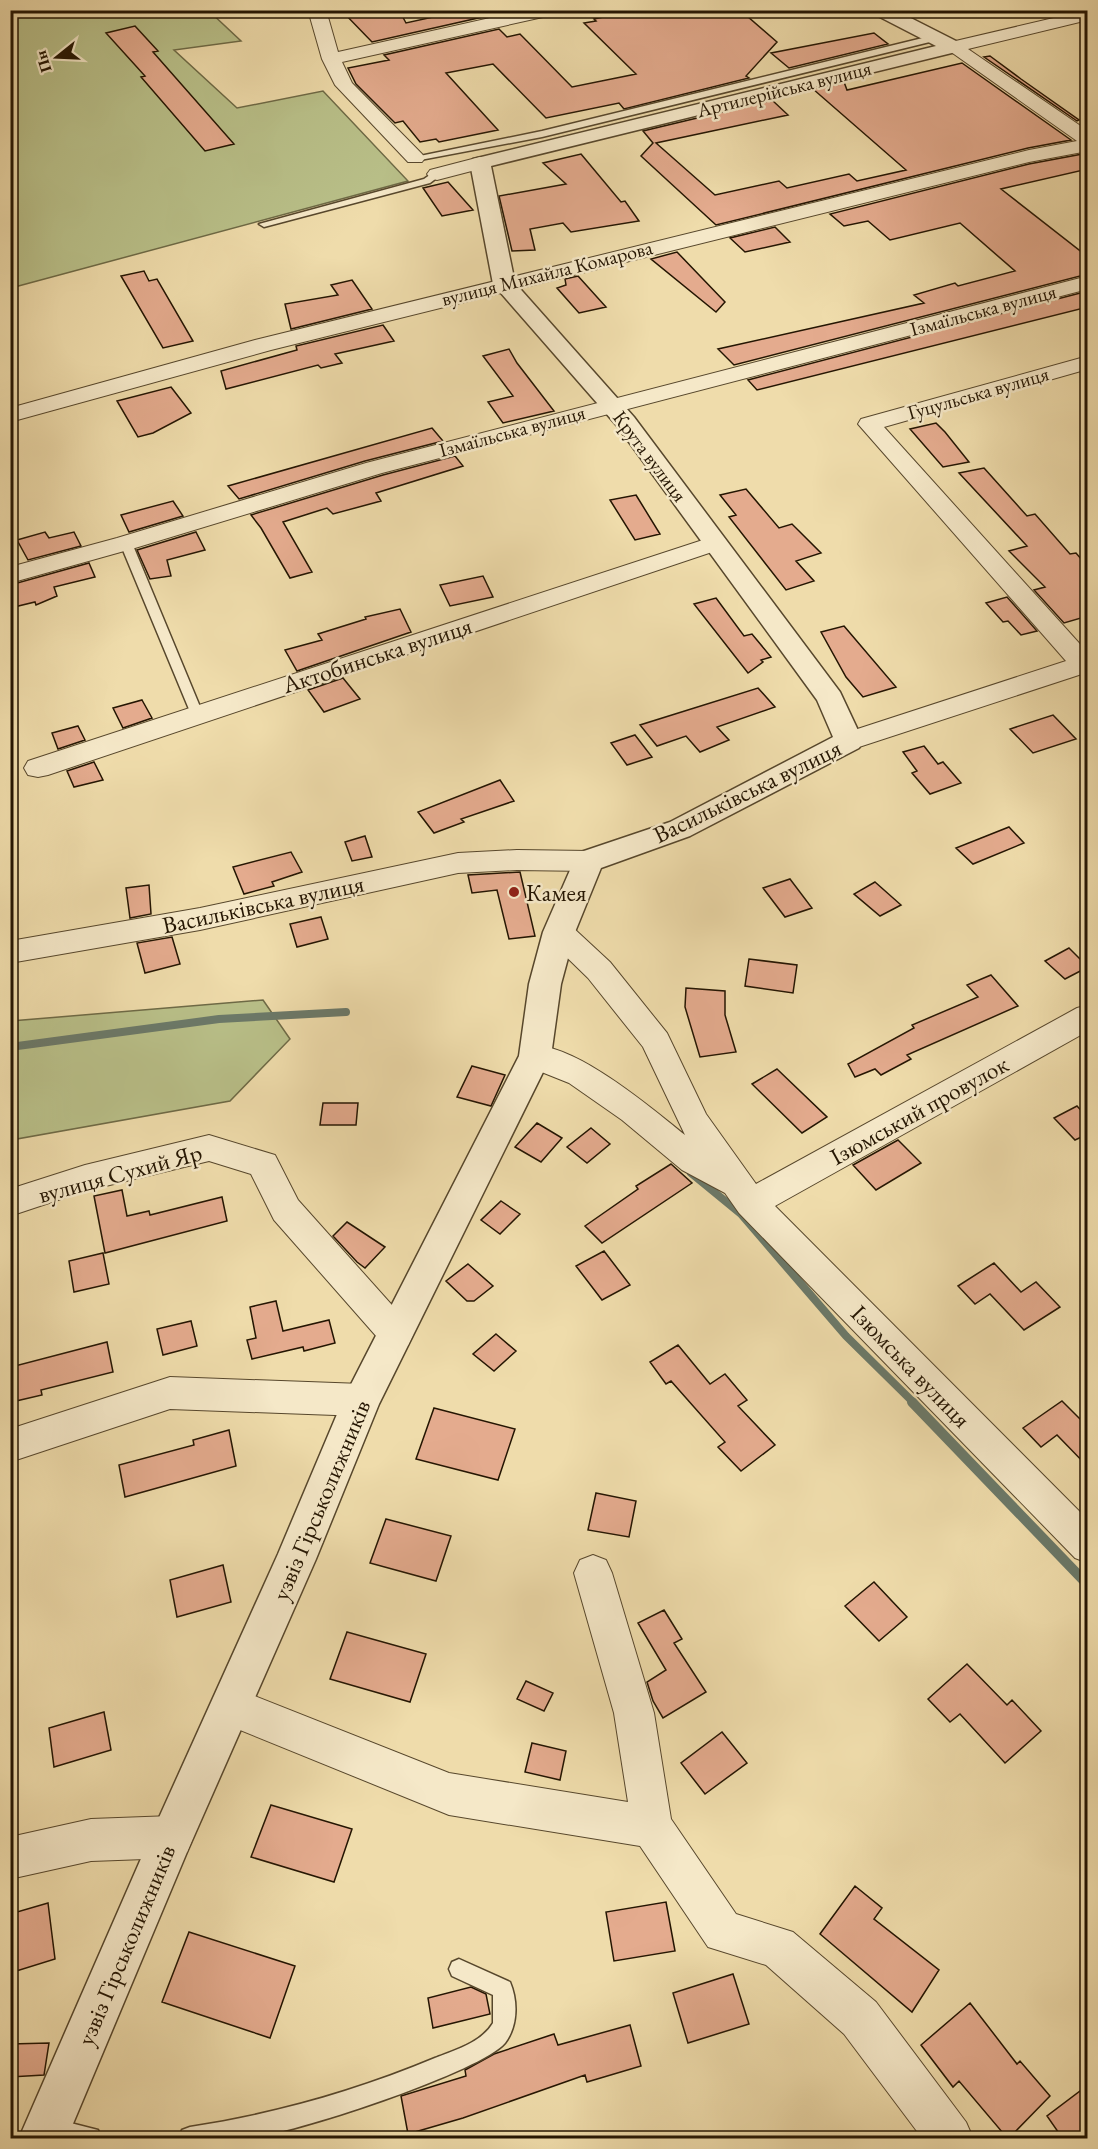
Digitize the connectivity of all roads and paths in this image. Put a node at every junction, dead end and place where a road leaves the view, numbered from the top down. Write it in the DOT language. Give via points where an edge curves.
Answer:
graph roads {
  1 [pos="317,10"];
  2 [pos="552,10"];
  3 [pos="880,10"];
  4 [pos="1088,15"];
  5 [pos="935,38"];
  6 [pos="953,47"];
  7 [pos="331,59"];
  8 [pos="1088,140"];
  9 [pos="1088,145"];
  10 [pos="415,158"];
  11 [pos="480,163"];
  12 [pos="437,174"];
  13 [pos="264,224"];
  14 [pos="1088,282"];
  15 [pos="504,284"];
  16 [pos="1088,362"];
  17 [pos="611,405"];
  18 [pos="10,415"];
  19 [pos="126,543"];
  20 [pos="715,543"];
  21 [pos="10,574"];
  22 [pos="1085,664"];
  23 [pos="197,714"];
  24 [pos="849,741"];
  25 [pos="38,768"];
  26 [pos="589,861"];
  27 [pos="559,932"];
  28 [pos="10,952"];
  29 [pos="1088,1016"];
  30 [pos="535,1056"];
  31 [pos="745,1194"];
  32 [pos="10,1203"];
  33 [pos="396,1334"];
  34 [pos="362,1400"];
  35 [pos="10,1446"];
  36 [pos="1088,1546"];
  37 [pos="593,1573"];
  38 [pos="232,1707"];
  39 [pos="652,1827"];
  40 [pos="172,1837"];
  41 [pos="10,1858"];
  42 [pos="459,1969"];
  43 [pos="46,2133"];
  44 [pos="90,2139"];
  45 [pos="190,2139"];
  46 [pos="950,2139"];
  1 -- 7 [label="street"];
  2 -- 7 [label="street"];
  3 -- 5 [label="street"];
  4 -- 6 [label="street, Артилерійська вулиця"];
  5 -- 6 [label="street"];
  5 -- 10 [label="lane" via="542,134"];
  6 -- 8 [label="street"];
  6 -- 11 [label="street, Артилерійська вулиця"];
  7 -- 10 [label="street" via="344,85"];
  9 -- 15 [label="street, вулиця Михайла Комарова"];
  11 -- 12 [label="street"];
  11 -- 15 [label="street"];
  12 -- 13 [label="lane" via="427,181"];
  14 -- 17 [label="street, Ізмаїльська вулиця"];
  15 -- 17 [label="street, Крута вулиця"];
  15 -- 18 [label="street, вулиця Михайла Комарова"];
  16 -- 22 [label="street, Гуцульська вулиця" via="869,424"];
  17 -- 19 [label="street, Ізмаїльська вулиця" via="374,468"];
  17 -- 20 [label="street, Крута вулиця"];
  19 -- 21 [label="street, Ізмаїльська вулиця"];
  19 -- 23 [label="lane"];
  20 -- 23 [label="street, Актобинська вулиця"];
  20 -- 24 [label="street, Крута вулиця" via="830,698"];
  22 -- 24 [label="street, Васильківська вулиця"];
  23 -- 25 [label="street, Актобинська вулиця"];
  24 -- 26 [label="street, Васильківська вулиця" via="680,829"];
  26 -- 27 [label="street, узвіз Гірськолижників"];
  26 -- 28 [label="street, Васильківська вулиця" via="458,863 200,919"];
  27 -- 30 [label="street, узвіз Гірськолижників" via="545,984"];
  27 -- 31 [label="street, Ізюмська вулиця" via="599,970 656,1041 693,1121"];
  29 -- 31 [label="street, Ізюмський провулок"];
  30 -- 31 [label="street, Ізюмська вулиця" via="580,1074 694,1161"];
  30 -- 33 [label="street, узвіз Гірськолижників"];
  31 -- 36 [label="street, Ізюмська вулиця"];
  32 -- 33 [label="street, вулиця Сухий Яр" via="86,1178 210,1148 263,1164 285,1210"];
  33 -- 34 [label="street, узвіз Гірськолижників"];
  34 -- 35 [label="street" via="170,1393"];
  34 -- 38 [label="street, узвіз Гірськолижників"];
  37 -- 39 [label="street" via="634,1713"];
  38 -- 39 [label="street" via="449,1794"];
  38 -- 40 [label="street, узвіз Гірськолижників"];
  39 -- 46 [label="street" via="723,1932 778,1947 860,2018"];
  40 -- 41 [label="street" via="91,1840"];
  40 -- 43 [label="street, узвіз Гірськолижників"];
  42 -- 45 [label="lane" via="503,1989 506,2019 494,2040 411,2080 226,2134"];
  43 -- 44 [label="lane"];
}
